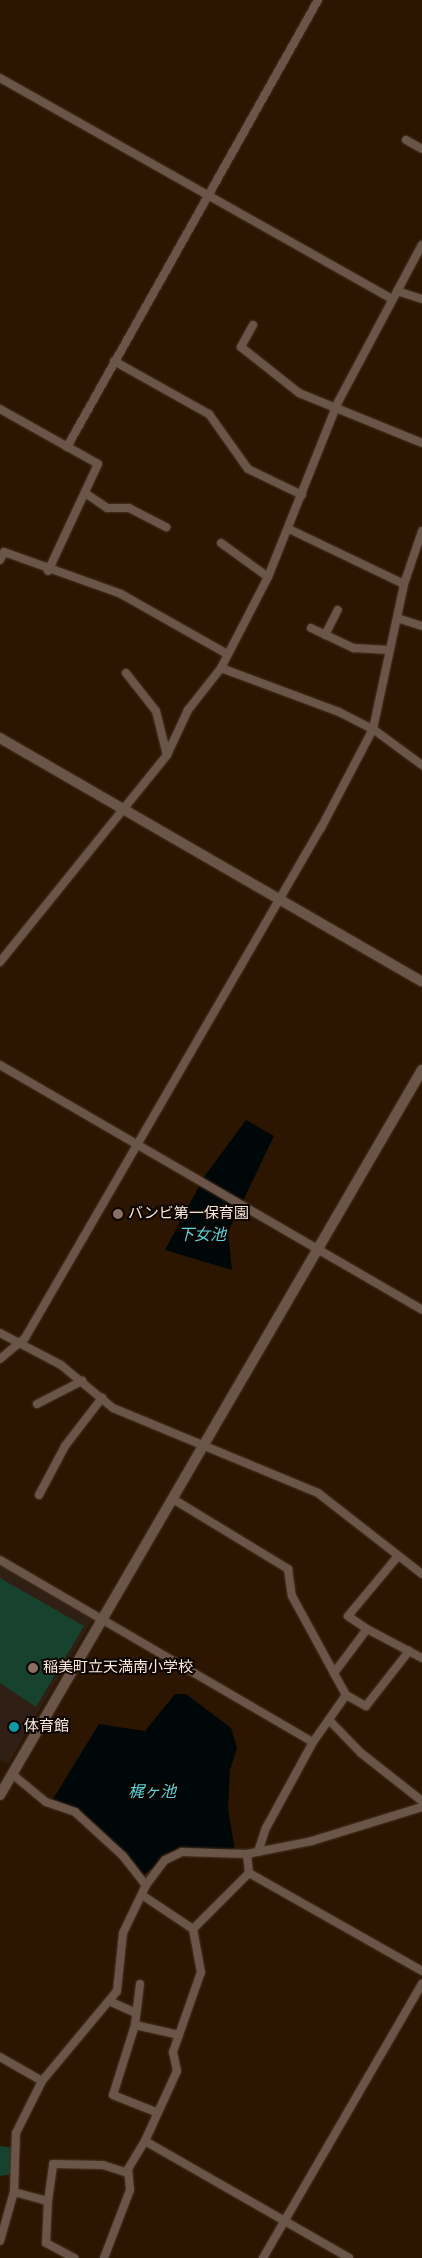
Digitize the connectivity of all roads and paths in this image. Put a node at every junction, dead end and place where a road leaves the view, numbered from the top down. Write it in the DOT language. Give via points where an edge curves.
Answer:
graph roads {
  1 [pos="318,0"];
  2 [pos="0,78"];
  3 [pos="406,140"];
  4 [pos="422,149"];
  5 [pos="207,198"];
  6 [pos="422,245"];
  7 [pos="397,291"];
  8 [pos="392,299"];
  9 [pos="422,299"];
  10 [pos="253,325"];
  11 [pos="114,361"];
  12 [pos="337,407"];
  13 [pos="0,409"];
  14 [pos="422,443"];
  15 [pos="66,447"];
  16 [pos="85,493"];
  17 [pos="302,496"];
  18 [pos="166,527"];
  19 [pos="289,529"];
  20 [pos="422,531"];
  21 [pos="222,542"];
  22 [pos="0,560"];
  23 [pos="48,572"];
  24 [pos="268,577"];
  25 [pos="404,584"];
  26 [pos="338,610"];
  27 [pos="397,618"];
  28 [pos="422,626"];
  29 [pos="311,628"];
  30 [pos="325,636"];
  31 [pos="389,650"];
  32 [pos="227,654"];
  33 [pos="221,668"];
  34 [pos="126,673"];
  35 [pos="373,729"];
  36 [pos="0,738"];
  37 [pos="167,755"];
  38 [pos="421,763"];
  39 [pos="124,809"];
  40 [pos="278,899"];
  41 [pos="0,962"];
  42 [pos="422,982"];
  43 [pos="0,1065"];
  44 [pos="422,1070"];
  45 [pos="136,1145"];
  46 [pos="318,1251"];
  47 [pos="422,1310"];
  48 [pos="0,1333"];
  49 [pos="16,1342"];
  50 [pos="0,1359"];
  51 [pos="82,1381"];
  52 [pos="102,1398"];
  53 [pos="37,1404"];
  54 [pos="203,1448"];
  55 [pos="38,1495"];
  56 [pos="173,1499"];
  57 [pos="398,1556"];
  58 [pos="0,1560"];
  59 [pos="421,1571"];
  60 [pos="101,1619"];
  61 [pos="367,1628"];
  62 [pos="409,1651"];
  63 [pos="422,1658"];
  64 [pos="334,1673"];
  65 [pos="346,1695"];
  66 [pos="329,1720"];
  67 [pos="313,1742"];
  68 [pos="7,1777"];
  69 [pos="0,1795"];
  70 [pos="422,1800"];
  71 [pos="422,1807"];
  72 [pos="258,1852"];
  73 [pos="247,1854"];
  74 [pos="249,1873"];
  75 [pos="146,1885"];
  76 [pos="142,1894"];
  77 [pos="193,1928"];
  78 [pos="422,1971"];
  79 [pos="140,1984"];
  80 [pos="422,1984"];
  81 [pos="108,2001"];
  82 [pos="134,2012"];
  83 [pos="135,2025"];
  84 [pos="179,2036"];
  85 [pos="0,2057"];
  86 [pos="42,2081"];
  87 [pos="156,2112"];
  88 [pos="145,2141"];
  89 [pos="128,2173"];
  90 [pos="14,2192"];
  91 [pos="48,2200"];
  92 [pos="3,2213"];
  93 [pos="284,2222"];
  94 [pos="0,2241"];
  95 [pos="74,2258"];
  96 [pos="104,2258"];
  97 [pos="263,2258"];
  98 [pos="349,2258"];
  1 -- 5 [label="street"];
  2 -- 5 [label="street"];
  3 -- 4 [label="street"];
  5 -- 8 [label="street"];
  5 -- 11 [label="street"];
  6 -- 7 [label="street"];
  7 -- 8 [label="street"];
  7 -- 9 [label="street"];
  8 -- 12 [label="street"];
  10 -- 12 [label="street" via="241,347 299,393"];
  11 -- 15 [label="street"];
  11 -- 17 [label="street" via="209,414 248,469"];
  12 -- 14 [label="street"];
  12 -- 17 [label="street"];
  13 -- 15 [label="street"];
  15 -- 16 [label="street" via="98,464"];
  16 -- 18 [label="street" via="107,508 129,508"];
  16 -- 23 [label="street"];
  17 -- 19 [label="street"];
  19 -- 24 [label="street"];
  19 -- 25 [label="street"];
  20 -- 25 [label="street"];
  21 -- 24 [label="street"];
  22 -- 23 [label="street" via="4,552"];
  23 -- 32 [label="street" via="121,594"];
  24 -- 32 [label="street"];
  25 -- 27 [label="street"];
  26 -- 30 [label="street"];
  27 -- 28 [label="street"];
  27 -- 31 [label="street"];
  29 -- 30 [label="street"];
  30 -- 31 [label="street" via="353,648"];
  31 -- 35 [label="street"];
  32 -- 33 [label="street"];
  33 -- 35 [label="street" via="339,712"];
  33 -- 37 [label="street" via="188,710"];
  34 -- 37 [label="street" via="156,711"];
  35 -- 38 [label="street"];
  35 -- 40 [label="street"];
  36 -- 39 [label="street"];
  37 -- 39 [label="street"];
  39 -- 40 [label="street"];
  39 -- 41 [label="street"];
  40 -- 42 [label="street"];
  40 -- 45 [label="street"];
  43 -- 45 [label="street"];
  44 -- 46 [label="street"];
  45 -- 46 [label="street"];
  45 -- 49 [label="street" via="24,1338"];
  46 -- 47 [label="street"];
  46 -- 54 [label="street"];
  48 -- 49 [label="street"];
  49 -- 50 [label="street"];
  49 -- 51 [label="street"];
  51 -- 52 [label="street"];
  51 -- 53 [label="street"];
  52 -- 54 [label="street" via="113,1408"];
  52 -- 55 [label="street" via="65,1446"];
  54 -- 56 [label="street"];
  54 -- 57 [label="street" via="318,1493"];
  56 -- 60 [label="street"];
  56 -- 64 [label="street" via="288,1569 292,1596"];
  57 -- 59 [label="street"];
  57 -- 61 [label="street" via="348,1616"];
  58 -- 60 [label="street"];
  60 -- 67 [label="street"];
  60 -- 68 [label="street"];
  61 -- 62 [label="street"];
  61 -- 64 [label="street"];
  62 -- 63 [label="street"];
  62 -- 65 [label="street" via="366,1706"];
  64 -- 65 [label="street"];
  65 -- 66 [label="street"];
  66 -- 67 [label="street"];
  66 -- 70 [label="street" via="360,1753"];
  67 -- 72 [label="street" via="266,1828"];
  68 -- 69 [label="street"];
  68 -- 75 [label="street" via="46,1802 75,1812 123,1856"];
  71 -- 72 [label="street" via="312,1841"];
  72 -- 73 [label="street"];
  73 -- 74 [label="street"];
  73 -- 75 [label="street" via="182,1852 165,1860"];
  74 -- 77 [label="street"];
  74 -- 78 [label="street"];
  75 -- 76 [label="street"];
  76 -- 77 [label="street"];
  76 -- 81 [label="street" via="123,1933 117,1991"];
  77 -- 84 [label="street" via="201,1972"];
  79 -- 82 [label="street"];
  80 -- 93 [label="street"];
  81 -- 82 [label="street"];
  81 -- 86 [label="street"];
  82 -- 83 [label="street"];
  83 -- 84 [label="street"];
  83 -- 87 [label="street" via="113,2095"];
  84 -- 87 [label="street" via="173,2052 177,2071"];
  85 -- 86 [label="street"];
  86 -- 90 [label="street" via="16,2133"];
  87 -- 88 [label="street"];
  88 -- 89 [label="street"];
  88 -- 93 [label="street"];
  89 -- 91 [label="street" via="103,2165 53,2164"];
  89 -- 96 [label="street" via="130,2190"];
  90 -- 91 [label="street"];
  90 -- 92 [label="street"];
  91 -- 95 [label="street" via="46,2243"];
  92 -- 94 [label="street"];
  93 -- 97 [label="street"];
  93 -- 98 [label="street"];
}
